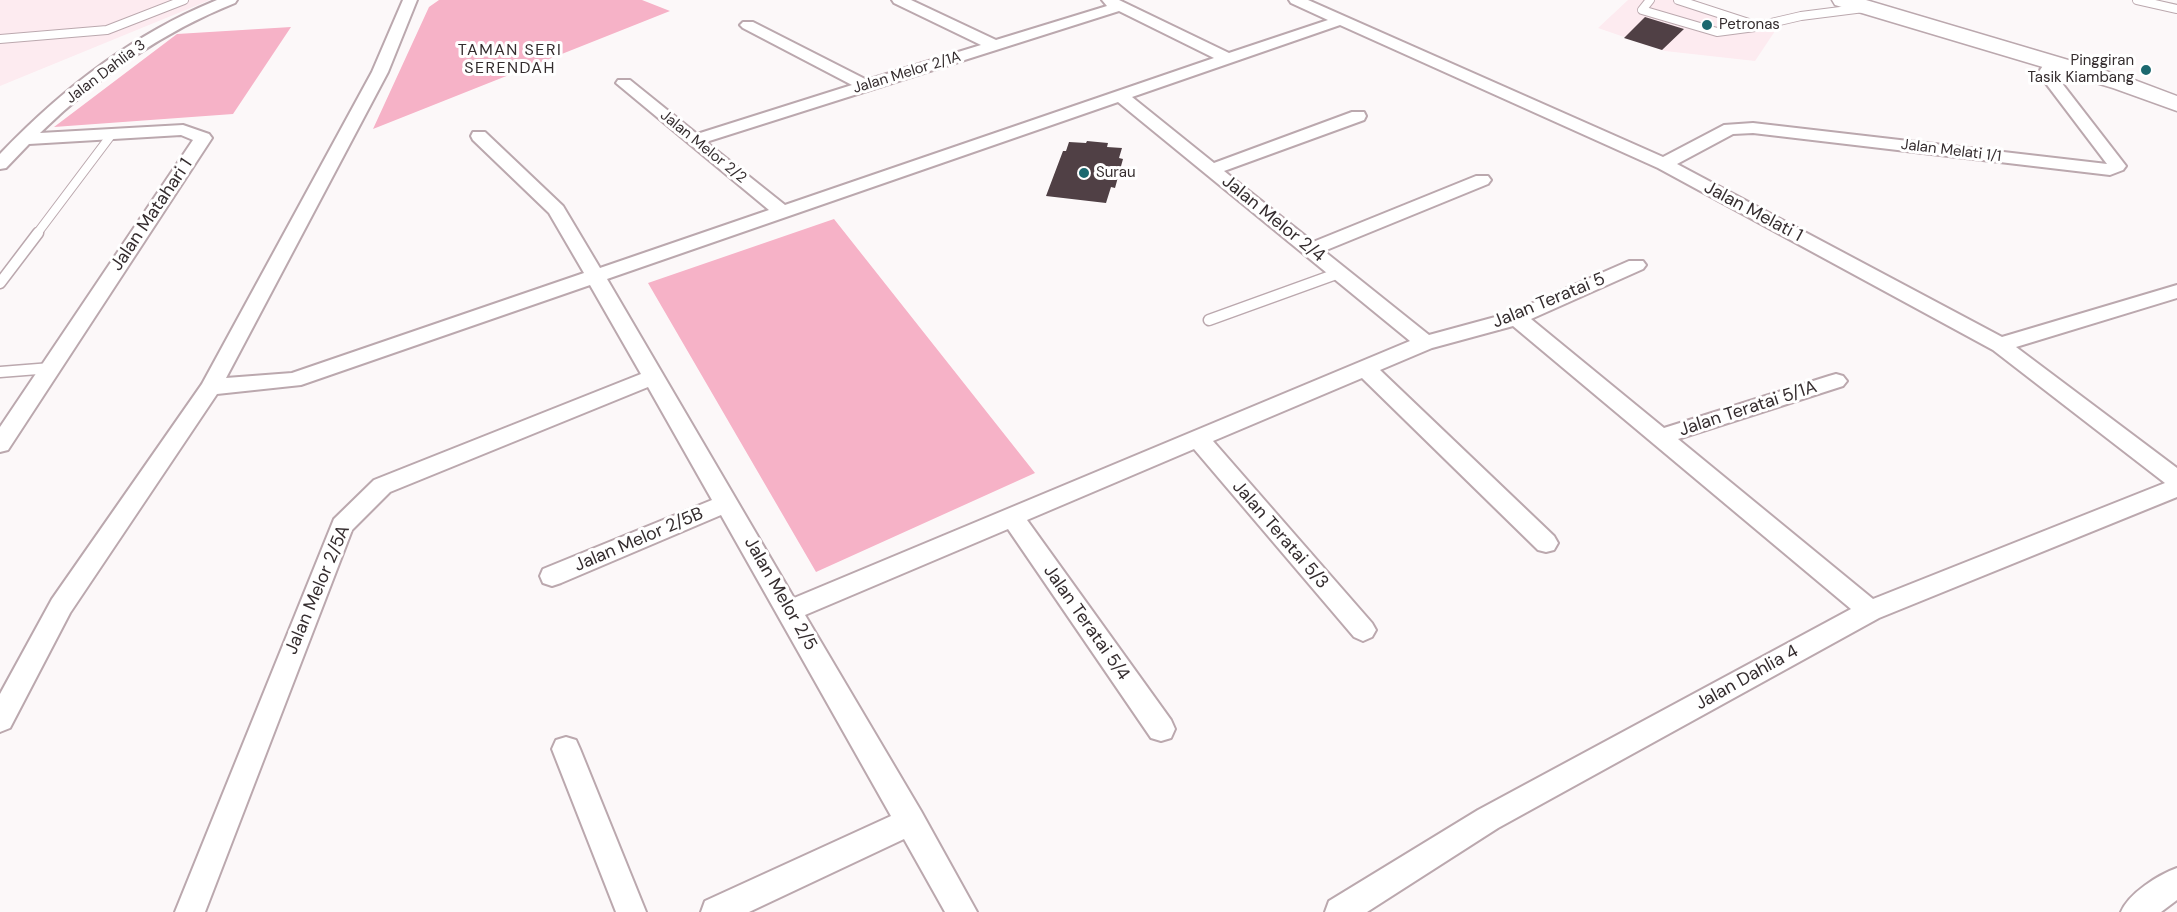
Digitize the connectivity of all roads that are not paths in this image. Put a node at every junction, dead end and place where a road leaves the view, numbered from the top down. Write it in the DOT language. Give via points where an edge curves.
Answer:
graph roads {
  1 [pos="184,0"];
  2 [pos="230,0"];
  3 [pos="410,0"];
  4 [pos="899,0"];
  5 [pos="1296,0"];
  6 [pos="1650,0"];
  7 [pos="1678,0"];
  8 [pos="1843,0"];
  9 [pos="2137,0"];
  10 [pos="1114,3"];
  11 [pos="1870,8"];
  12 [pos="2177,9"];
  13 [pos="1341,20"];
  14 [pos="748,25"];
  15 [pos="1758,26"];
  16 [pos="0,39"];
  17 [pos="995,46"];
  18 [pos="1228,59"];
  19 [pos="2053,63"];
  20 [pos="624,82"];
  21 [pos="2121,83"];
  22 [pos="866,86"];
  23 [pos="2177,93"];
  24 [pos="1120,96"];
  25 [pos="2177,104"];
  26 [pos="1358,116"];
  27 [pos="112,134"];
  28 [pos="479,136"];
  29 [pos="22,139"];
  30 [pos="694,140"];
  31 [pos="1664,164"];
  32 [pos="0,165"];
  33 [pos="1211,170"];
  34 [pos="1482,180"];
  35 [pos="782,212"];
  36 [pos="1311,250"];
  37 [pos="1636,265"];
  38 [pos="1339,273"];
  39 [pos="596,276"];
  40 [pos="0,284"];
  41 [pos="2177,291"];
  42 [pos="1516,318"];
  43 [pos="1209,320"];
  44 [pos="1425,343"];
  45 [pos="2000,345"];
  46 [pos="51,368"];
  47 [pos="1365,369"];
  48 [pos="0,372"];
  49 [pos="654,376"];
  50 [pos="1836,381"];
  51 [pos="211,387"];
  52 [pos="1660,437"];
  53 [pos="1198,439"];
  54 [pos="0,444"];
  55 [pos="2177,480"];
  56 [pos="2177,488"];
  57 [pos="727,503"];
  58 [pos="1012,517"];
  59 [pos="1546,543"];
  60 [pos="552,576"];
  61 [pos="789,611"];
  62 [pos="1870,611"];
  63 [pos="1363,630"];
  64 [pos="0,720"];
  65 [pos="1161,729"];
  66 [pos="566,749"];
  67 [pos="911,820"];
  68 [pos="2177,882"];
  69 [pos="190,912"];
  70 [pos="631,912"];
  71 [pos="716,912"];
  72 [pos="962,912"];
  73 [pos="1340,912"];
  74 [pos="2136,912"];
  1 -- 16 [label="lane" via="107,30"];
  2 -- 29 [label="street, Jalan Dahlia 3" via="162,31 126,53"];
  3 -- 51 [label="street" via="380,72"];
  4 -- 17 [label="street"];
  5 -- 13 [label="street, Jalan Melati 1"];
  6 -- 15 [label="lane" via="1642,10 1717,32"];
  7 -- 15 [label="lane"];
  8 -- 11 [label="main road"];
  9 -- 12 [label="lane"];
  10 -- 17 [label="street, Jalan Melor 2/1A"];
  10 -- 18 [label="street"];
  11 -- 15 [label="lane"];
  11 -- 19 [label="main road"];
  13 -- 18 [label="street"];
  13 -- 31 [label="street, Jalan Melati 1"];
  14 -- 22 [label="street"];
  17 -- 22 [label="street, Jalan Melor 2/1A"];
  18 -- 24 [label="street"];
  19 -- 21 [label="main road"];
  19 -- 31 [label="street, Jalan Melati 1/1" via="2046,73 2117,166 2110,170 1753,128 1730,129"];
  20 -- 30 [label="street, Jalan Melor 2/2"];
  21 -- 23 [label="main road"];
  21 -- 25 [label="main road"];
  22 -- 30 [label="street, Jalan Melor 2/1A"];
  24 -- 33 [label="street, Jalan Melor 2/4"];
  24 -- 35 [label="street"];
  26 -- 33 [label="street"];
  27 -- 29 [label="street, Jalan Matahari 1"];
  27 -- 40 [label="lane"];
  27 -- 46 [label="street, Jalan Matahari 1" via="183,130 203,138"];
  28 -- 39 [label="street, Jalan Melor 2/5" via="557,210"];
  29 -- 32 [label="street, Jalan Dahlia 3"];
  30 -- 35 [label="street, Jalan Melor 2/2"];
  31 -- 45 [label="street, Jalan Melati 1"];
  33 -- 36 [label="street, Jalan Melor 2/4"];
  34 -- 36 [label="street"];
  35 -- 39 [label="street"];
  36 -- 38 [label="street, Jalan Melor 2/4"];
  37 -- 42 [label="street, Jalan Teratai 5"];
  38 -- 43 [label="lane"];
  38 -- 44 [label="street, Jalan Melor 2/4"];
  39 -- 49 [label="street, Jalan Melor 2/5"];
  39 -- 51 [label="street" via="294,380"];
  41 -- 45 [label="street"];
  42 -- 44 [label="street, Jalan Teratai 5"];
  42 -- 52 [label="street"];
  44 -- 47 [label="street, Jalan Teratai 5"];
  45 -- 55 [label="street, Jalan Melati 1"];
  46 -- 48 [label="lane"];
  46 -- 54 [label="street, Jalan Matahari 1"];
  47 -- 53 [label="street, Jalan Teratai 5"];
  47 -- 59 [label="street"];
  49 -- 57 [label="street, Jalan Melor 2/5"];
  49 -- 69 [label="street, Jalan Melor 2/5A" via="382,486 342,525"];
  50 -- 52 [label="street, Jalan Teratai 5/1A"];
  51 -- 64 [label="street" via="61,606"];
  52 -- 62 [label="street"];
  53 -- 58 [label="street, Jalan Teratai 5"];
  53 -- 63 [label="street, Jalan Teratai 5/3"];
  56 -- 62 [label="street, Jalan Dahlia 4"];
  57 -- 60 [label="street, Jalan Melor 2/5B"];
  57 -- 61 [label="street, Jalan Melor 2/5"];
  58 -- 61 [label="street, Jalan Teratai 5"];
  58 -- 65 [label="street, Jalan Teratai 5/4"];
  61 -- 67 [label="street, Jalan Melor 2/5"];
  62 -- 73 [label="street, Jalan Dahlia 4" via="1488,819"];
  66 -- 70 [label="street"];
  67 -- 71 [label="street"];
  67 -- 72 [label="street, Jalan Melor 2/5"];
  68 -- 74 [label="street"];
}
